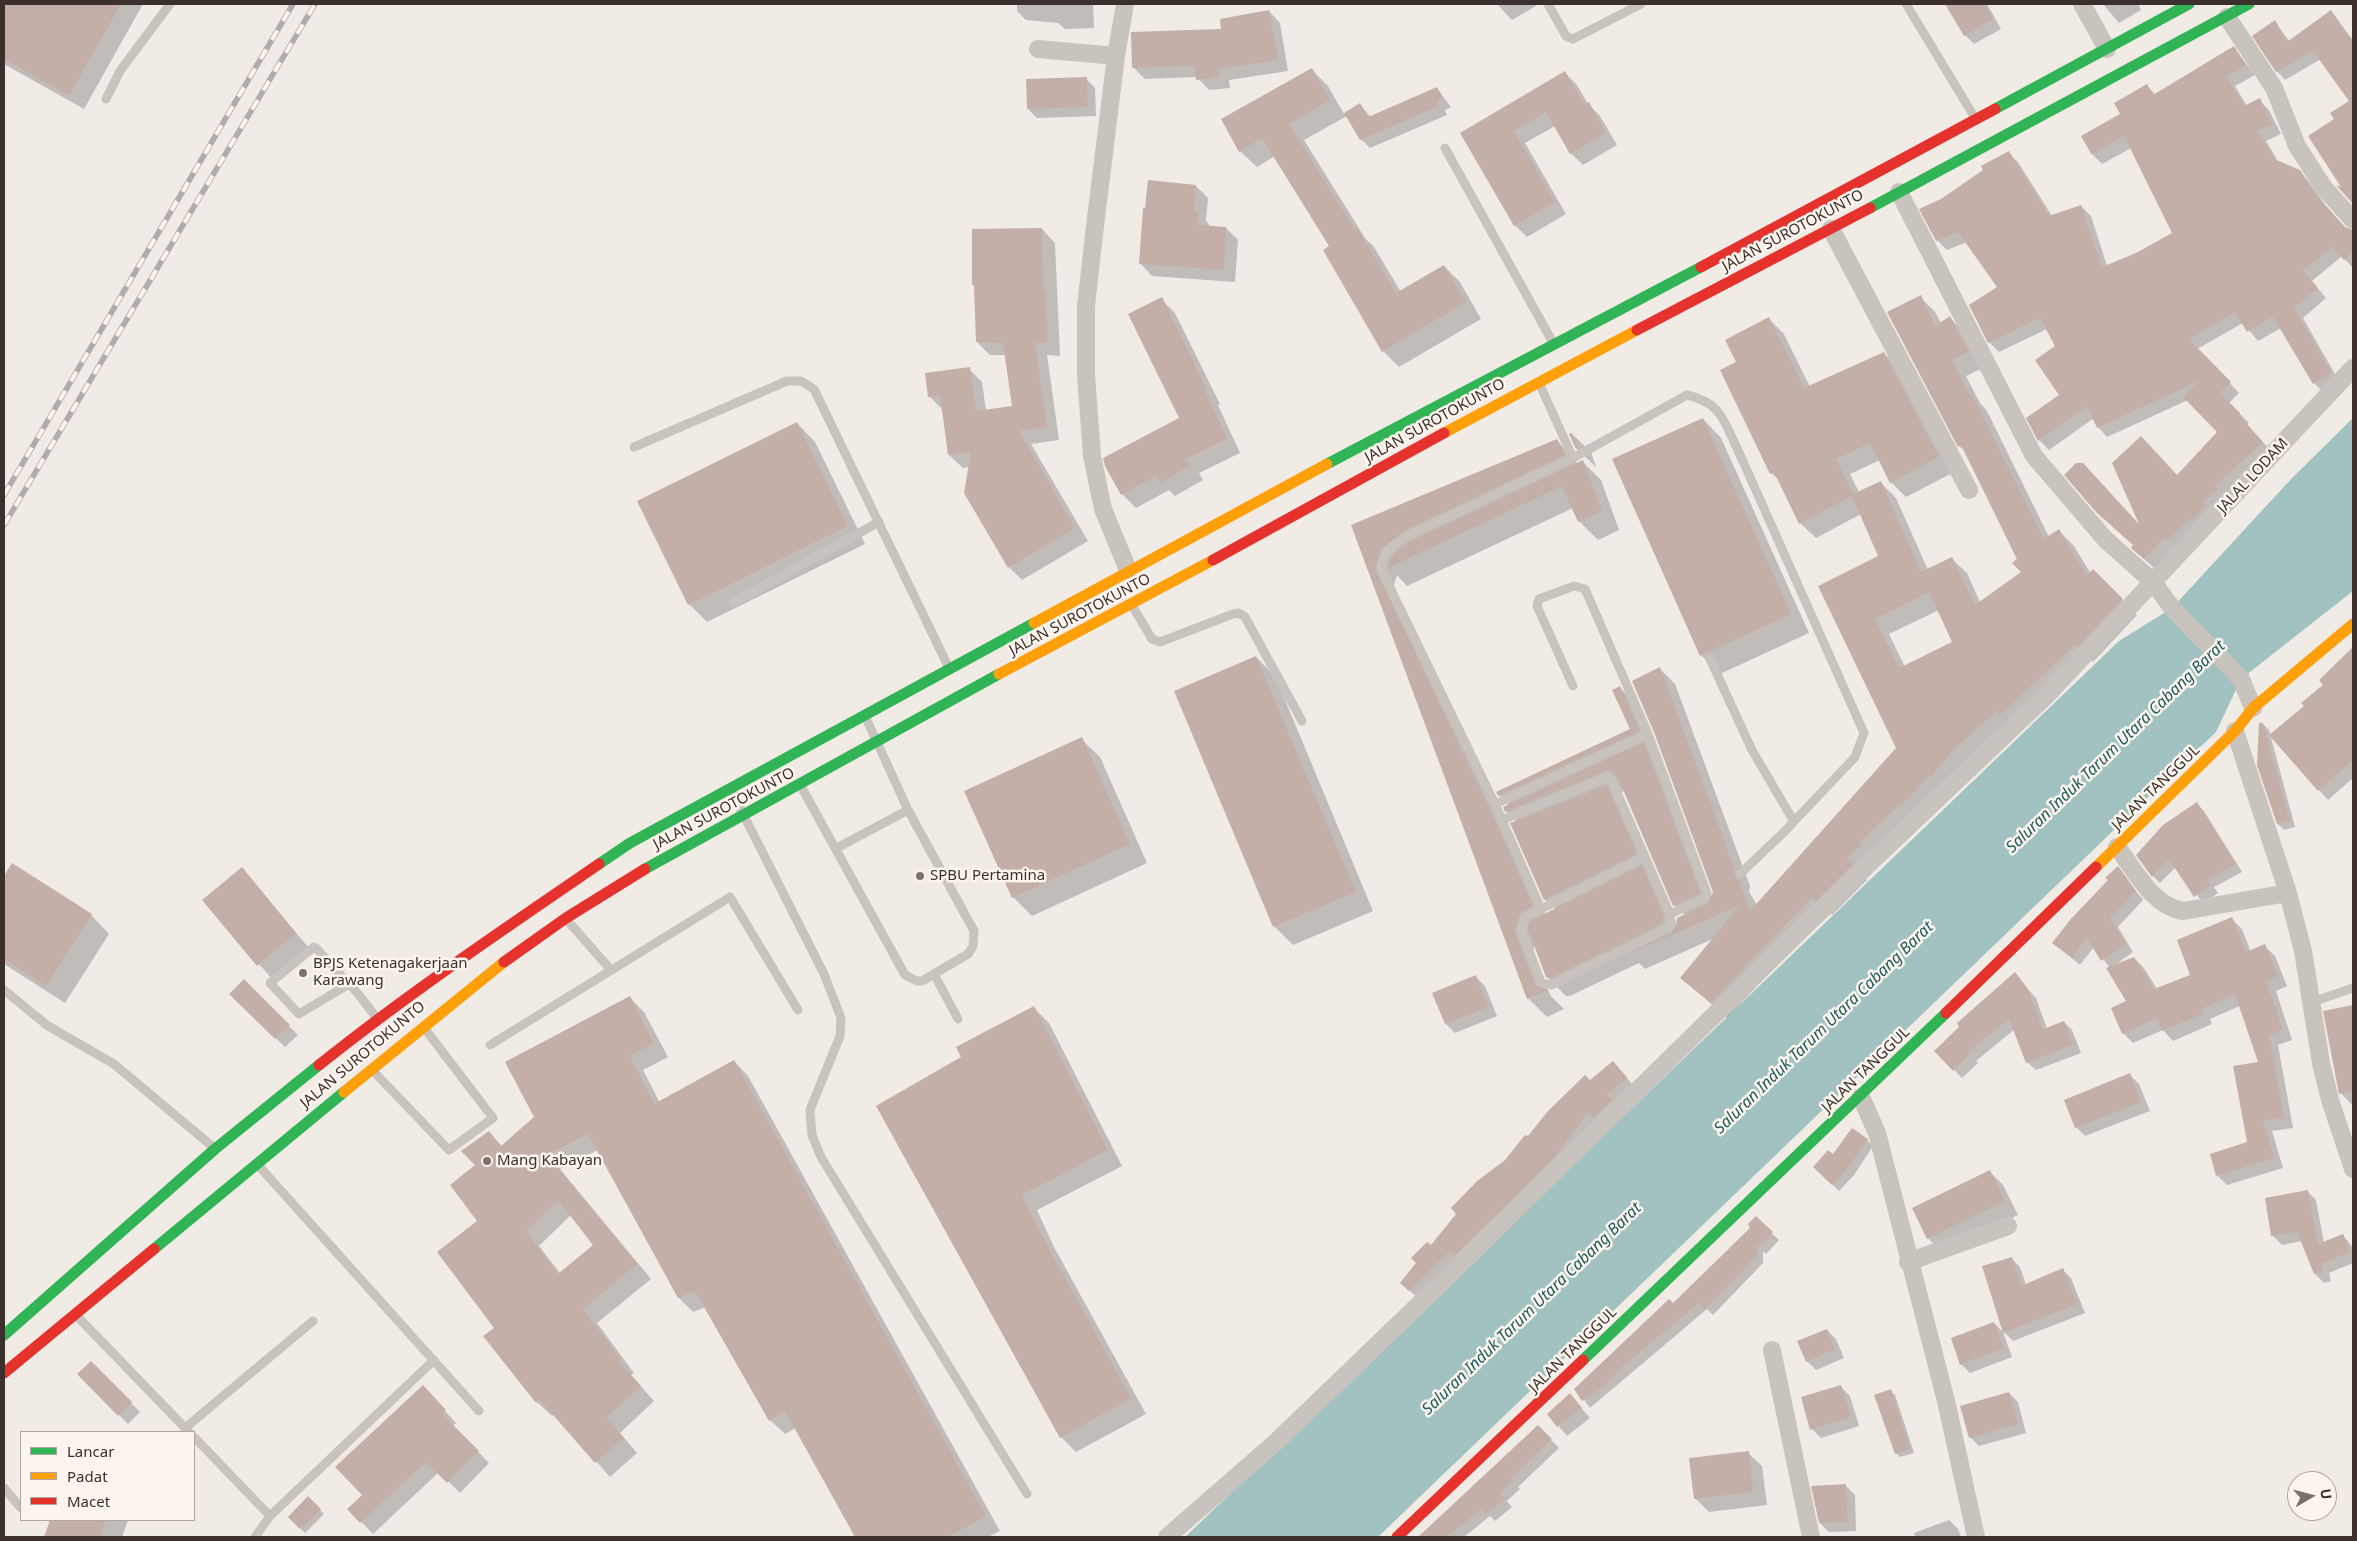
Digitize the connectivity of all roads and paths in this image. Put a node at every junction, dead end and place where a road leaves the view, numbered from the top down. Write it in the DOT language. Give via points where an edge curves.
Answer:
graph roads {
  1 [pos="170,4"];
  2 [pos="1125,4"];
  3 [pos="1548,4"];
  4 [pos="1641,4"];
  5 [pos="1906,4"];
  6 [pos="2082,4"];
  7 [pos="2189,4"];
  8 [pos="2249,4"];
  9 [pos="2227,16"];
  10 [pos="2176,26"];
  11 [pos="1038,49"];
  12 [pos="2107,49"];
  13 [pos="1116,56"];
  14 [pos="106,98"];
  15 [pos="1975,118"];
  16 [pos="1445,148"];
  17 [pos="1899,192"];
  18 [pos="2353,220"];
  19 [pos="1830,229"];
  20 [pos="1553,344"];
  21 [pos="2353,368"];
  22 [pos="1538,381"];
  23 [pos="634,447"];
  24 [pos="1573,458"];
  25 [pos="1969,490"];
  26 [pos="879,522"];
  27 [pos="1128,570"];
  28 [pos="2154,583"];
  29 [pos="734,602"];
  30 [pos="1132,605"];
  31 [pos="2353,624"];
  32 [pos="1710,659"];
  33 [pos="950,670"];
  34 [pos="1573,686"];
  35 [pos="2253,708"];
  36 [pos="865,716"];
  37 [pos="1302,721"];
  38 [pos="2235,732"];
  39 [pos="1648,734"];
  40 [pos="878,742"];
  41 [pos="801,785"];
  42 [pos="730,788"];
  43 [pos="1496,804"];
  44 [pos="908,810"];
  45 [pos="745,815"];
  46 [pos="1502,820"];
  47 [pos="1793,820"];
  48 [pos="2117,847"];
  49 [pos="837,848"];
  50 [pos="1646,857"];
  51 [pos="1740,874"];
  52 [pos="2288,893"];
  53 [pos="1541,909"];
  54 [pos="1670,914"];
  55 [pos="566,918"];
  56 [pos="611,970"];
  57 [pos="934,974"];
  58 [pos="348,984"];
  59 [pos="2353,988"];
  60 [pos="4,990"];
  61 [pos="2312,1002"];
  62 [pos="798,1010"];
  63 [pos="377,1019"];
  64 [pos="958,1019"];
  65 [pos="422,1025"];
  66 [pos="490,1045"];
  67 [pos="370,1068"];
  68 [pos="1861,1096"];
  69 [pos="215,1148"];
  70 [pos="256,1163"];
  71 [pos="2353,1170"];
  72 [pos="2008,1226"];
  73 [pos="1908,1262"];
  74 [pos="74,1313"];
  75 [pos="313,1321"];
  76 [pos="4,1335"];
  77 [pos="1772,1350"];
  78 [pos="434,1360"];
  79 [pos="4,1373"];
  80 [pos="479,1410"];
  81 [pos="187,1430"];
  82 [pos="195,1439"];
  83 [pos="4,1488"];
  84 [pos="1027,1494"];
  85 [pos="20,1507"];
  86 [pos="270,1516"];
  87 [pos="256,1537"];
  88 [pos="1167,1537"];
  89 [pos="1398,1537"];
  90 [pos="1811,1537"];
  91 [pos="1976,1537"];
  1 -- 14 [label="lane" via="120,71"];
  2 -- 13 [label="street"];
  3 -- 4 [label="lane" via="1566,36 1573,39"];
  5 -- 15 [label="lane"];
  6 -- 12 [label="street"];
  7 -- 10 [label="main road, JALAN SUROTOKUNTO"];
  8 -- 9 [label="main road, JALAN SUROTOKUNTO"];
  9 -- 10 [label="main road, JALAN SUROTOKUNTO"];
  9 -- 18 [label="street" via="2274,88 2297,146 2324,188"];
  10 -- 12 [label="main road, JALAN SUROTOKUNTO"];
  10 -- 17 [label="main road, JALAN SUROTOKUNTO"];
  11 -- 13 [label="street"];
  12 -- 15 [label="main road, JALAN SUROTOKUNTO"];
  13 -- 27 [label="street" via="1086,306 1086,375 1092,456 1103,509"];
  15 -- 20 [label="main road, JALAN SUROTOKUNTO" via="1744,246"];
  16 -- 20 [label="lane"];
  17 -- 19 [label="main road, JALAN SUROTOKUNTO"];
  17 -- 28 [label="street" via="2034,456 2105,539"];
  19 -- 22 [label="main road, JALAN SUROTOKUNTO"];
  19 -- 25 [label="street"];
  20 -- 27 [label="main road, JALAN SUROTOKUNTO"];
  21 -- 28 [label="street, JALAL LODAM"];
  22 -- 24 [label="lane"];
  22 -- 30 [label="main road, JALAN SUROTOKUNTO"];
  23 -- 26 [label="lane" via="787,381 801,381 814,389"];
  24 -- 43 [label="lane" via="1405,537 1387,550 1382,559 1381,569"];
  24 -- 47 [label="lane" via="1687,395 1703,399 1718,410 1864,733 1855,757"];
  26 -- 29 [label="lane"];
  26 -- 33 [label="lane"];
  27 -- 33 [label="main road, JALAN SUROTOKUNTO"];
  28 -- 35 [label="street" via="2172,608 2240,679"];
  28 -- 88 [label="street, JALAL LODAM" via="2046,696 1854,878 1437,1287 1276,1442"];
  30 -- 37 [label="lane" via="1152,639 1160,642 1233,614 1246,617"];
  30 -- 40 [label="main road, JALAN SUROTOKUNTO" via="1019,663"];
  31 -- 35 [label="main road, JALAN TANGGUL"];
  32 -- 47 [label="lane" via="1752,750"];
  33 -- 36 [label="main road, JALAN SUROTOKUNTO"];
  34 -- 39 [label="lane" via="1537,606 1539,599 1574,586 1584,589"];
  35 -- 38 [label="main road, JALAN TANGGUL"];
  36 -- 40 [label="lane"];
  36 -- 42 [label="main road, JALAN SUROTOKUNTO"];
  38 -- 48 [label="main road, JALAN TANGGUL"];
  38 -- 52 [label="street"];
  39 -- 43 [label="lane"];
  39 -- 54 [label="lane" via="1707,893 1705,898"];
  40 -- 41 [label="main road, JALAN SUROTOKUNTO"];
  40 -- 44 [label="lane"];
  41 -- 45 [label="main road, JALAN SUROTOKUNTO"];
  41 -- 49 [label="lane"];
  42 -- 45 [label="lane"];
  42 -- 63 [label="main road, JALAN SUROTOKUNTO" via="630,844"];
  43 -- 46 [label="lane"];
  44 -- 49 [label="lane"];
  44 -- 57 [label="lane" via="974,931 973,946 968,954"];
  45 -- 55 [label="main road, JALAN SUROTOKUNTO" via="646,868"];
  45 -- 84 [label="lane" via="824,974 841,1018 840,1036 810,1110 812,1135 821,1157"];
  46 -- 50 [label="lane" via="1608,777"];
  46 -- 53 [label="lane"];
  47 -- 51 [label="lane"];
  48 -- 52 [label="street" via="2156,898 2170,908 2183,910"];
  48 -- 68 [label="main road, JALAN TANGGUL"];
  49 -- 57 [label="lane" via="905,975 922,981"];
  50 -- 53 [label="lane"];
  50 -- 54 [label="lane"];
  52 -- 61 [label="street"];
  53 -- 54 [label="lane" via="1526,917 1522,929 1541,983 1549,985 1668,928"];
  55 -- 56 [label="lane"];
  55 -- 65 [label="main road, JALAN SUROTOKUNTO"];
  56 -- 62 [label="lane" via="730,897"];
  56 -- 66 [label="lane"];
  57 -- 64 [label="lane"];
  58 -- 58 [label="lane" via="299,1014 270,984 314,948"];
  58 -- 63 [label="lane"];
  59 -- 61 [label="lane"];
  60 -- 69 [label="lane" via="48,1026 114,1064"];
  61 -- 71 [label="street" via="2330,1100"];
  63 -- 69 [label="main road, JALAN SUROTOKUNTO"];
  65 -- 67 [label="main road, JALAN SUROTOKUNTO"];
  65 -- 67 [label="lane" via="493,1118 449,1150"];
  67 -- 70 [label="main road, JALAN SUROTOKUNTO"];
  68 -- 73 [label="street" via="1877,1133"];
  68 -- 89 [label="main road, JALAN TANGGUL"];
  69 -- 76 [label="main road, JALAN SUROTOKUNTO"];
  70 -- 74 [label="main road, JALAN SUROTOKUNTO"];
  70 -- 78 [label="lane"];
  72 -- 73 [label="street"];
  73 -- 91 [label="street" via="1946,1401"];
  74 -- 79 [label="main road, JALAN SUROTOKUNTO"];
  74 -- 81 [label="lane"];
  75 -- 81 [label="lane"];
  77 -- 90 [label="street"];
  78 -- 80 [label="lane"];
  78 -- 86 [label="lane"];
  82 -- 86 [label="lane"];
  83 -- 85 [label="lane"];
  86 -- 87 [label="lane"];
}
